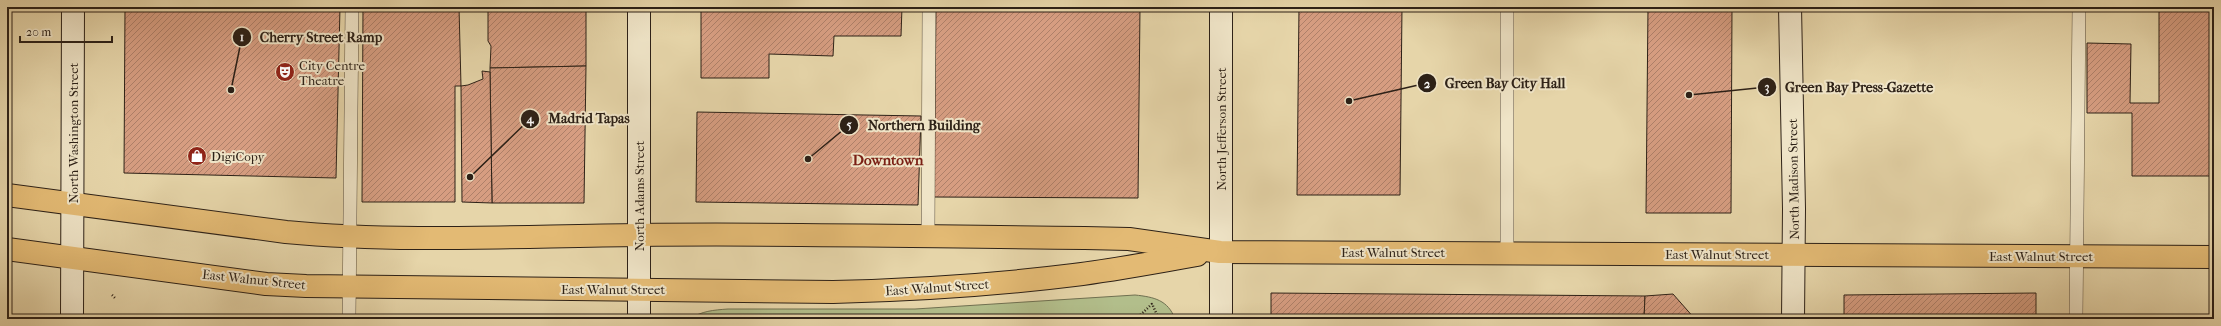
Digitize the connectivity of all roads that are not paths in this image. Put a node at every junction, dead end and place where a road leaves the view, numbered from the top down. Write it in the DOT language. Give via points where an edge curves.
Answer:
graph roads {
  1 [pos="73,7"];
  2 [pos="352,7"];
  3 [pos="639,7"];
  4 [pos="929,7"];
  5 [pos="1221,7"];
  6 [pos="1506,7"];
  7 [pos="1790,7"];
  8 [pos="2079,7"];
  9 [pos="7,196"];
  10 [pos="73,204"];
  11 [pos="350,235"];
  12 [pos="639,235"];
  13 [pos="928,237"];
  14 [pos="7,249"];
  15 [pos="1220,252"];
  16 [pos="1507,253"];
  17 [pos="1793,254"];
  18 [pos="2076,256"];
  19 [pos="2214,256"];
  20 [pos="73,258"];
  21 [pos="349,286"];
  22 [pos="639,289"];
  23 [pos="72,319"];
  24 [pos="349,319"];
  25 [pos="639,319"];
  26 [pos="1221,319"];
  27 [pos="1793,319"];
  28 [pos="2076,319"];
  1 -- 10 [label="street, North Washington Street"];
  2 -- 11 [label="lane"];
  3 -- 12 [label="street, North Adams Street"];
  4 -- 13 [label="lane"];
  5 -- 15 [label="street, North Jefferson Street"];
  6 -- 16 [label="lane"];
  7 -- 17 [label="street, North Madison Street"];
  8 -- 18 [label="lane"];
  9 -- 10 [label="main road, East Walnut Street"];
  10 -- 11 [label="main road, East Walnut Street" via="286,232"];
  10 -- 20 [label="street, North Washington Street"];
  11 -- 12 [label="main road, East Walnut Street" via="505,238"];
  11 -- 21 [label="lane"];
  12 -- 13 [label="main road, East Walnut Street"];
  12 -- 22 [label="street, North Adams Street"];
  13 -- 15 [label="main road, East Walnut Street" via="1129,239"];
  14 -- 20 [label="main road, East Walnut Street"];
  15 -- 16 [label="main road, East Walnut Street"];
  15 -- 22 [label="main road, East Walnut Street" via="1075,274 901,290 833,292"];
  15 -- 26 [label="street, North Jefferson Street"];
  16 -- 17 [label="main road, East Walnut Street"];
  17 -- 18 [label="main road, East Walnut Street"];
  17 -- 27 [label="street, North Madison Street"];
  18 -- 19 [label="main road, East Walnut Street"];
  18 -- 28 [label="lane"];
  20 -- 21 [label="main road, East Walnut Street" via="266,284"];
  20 -- 23 [label="street, North Washington Street"];
  21 -- 22 [label="main road, East Walnut Street"];
  21 -- 24 [label="lane"];
  22 -- 25 [label="street, North Adams Street"];
}
